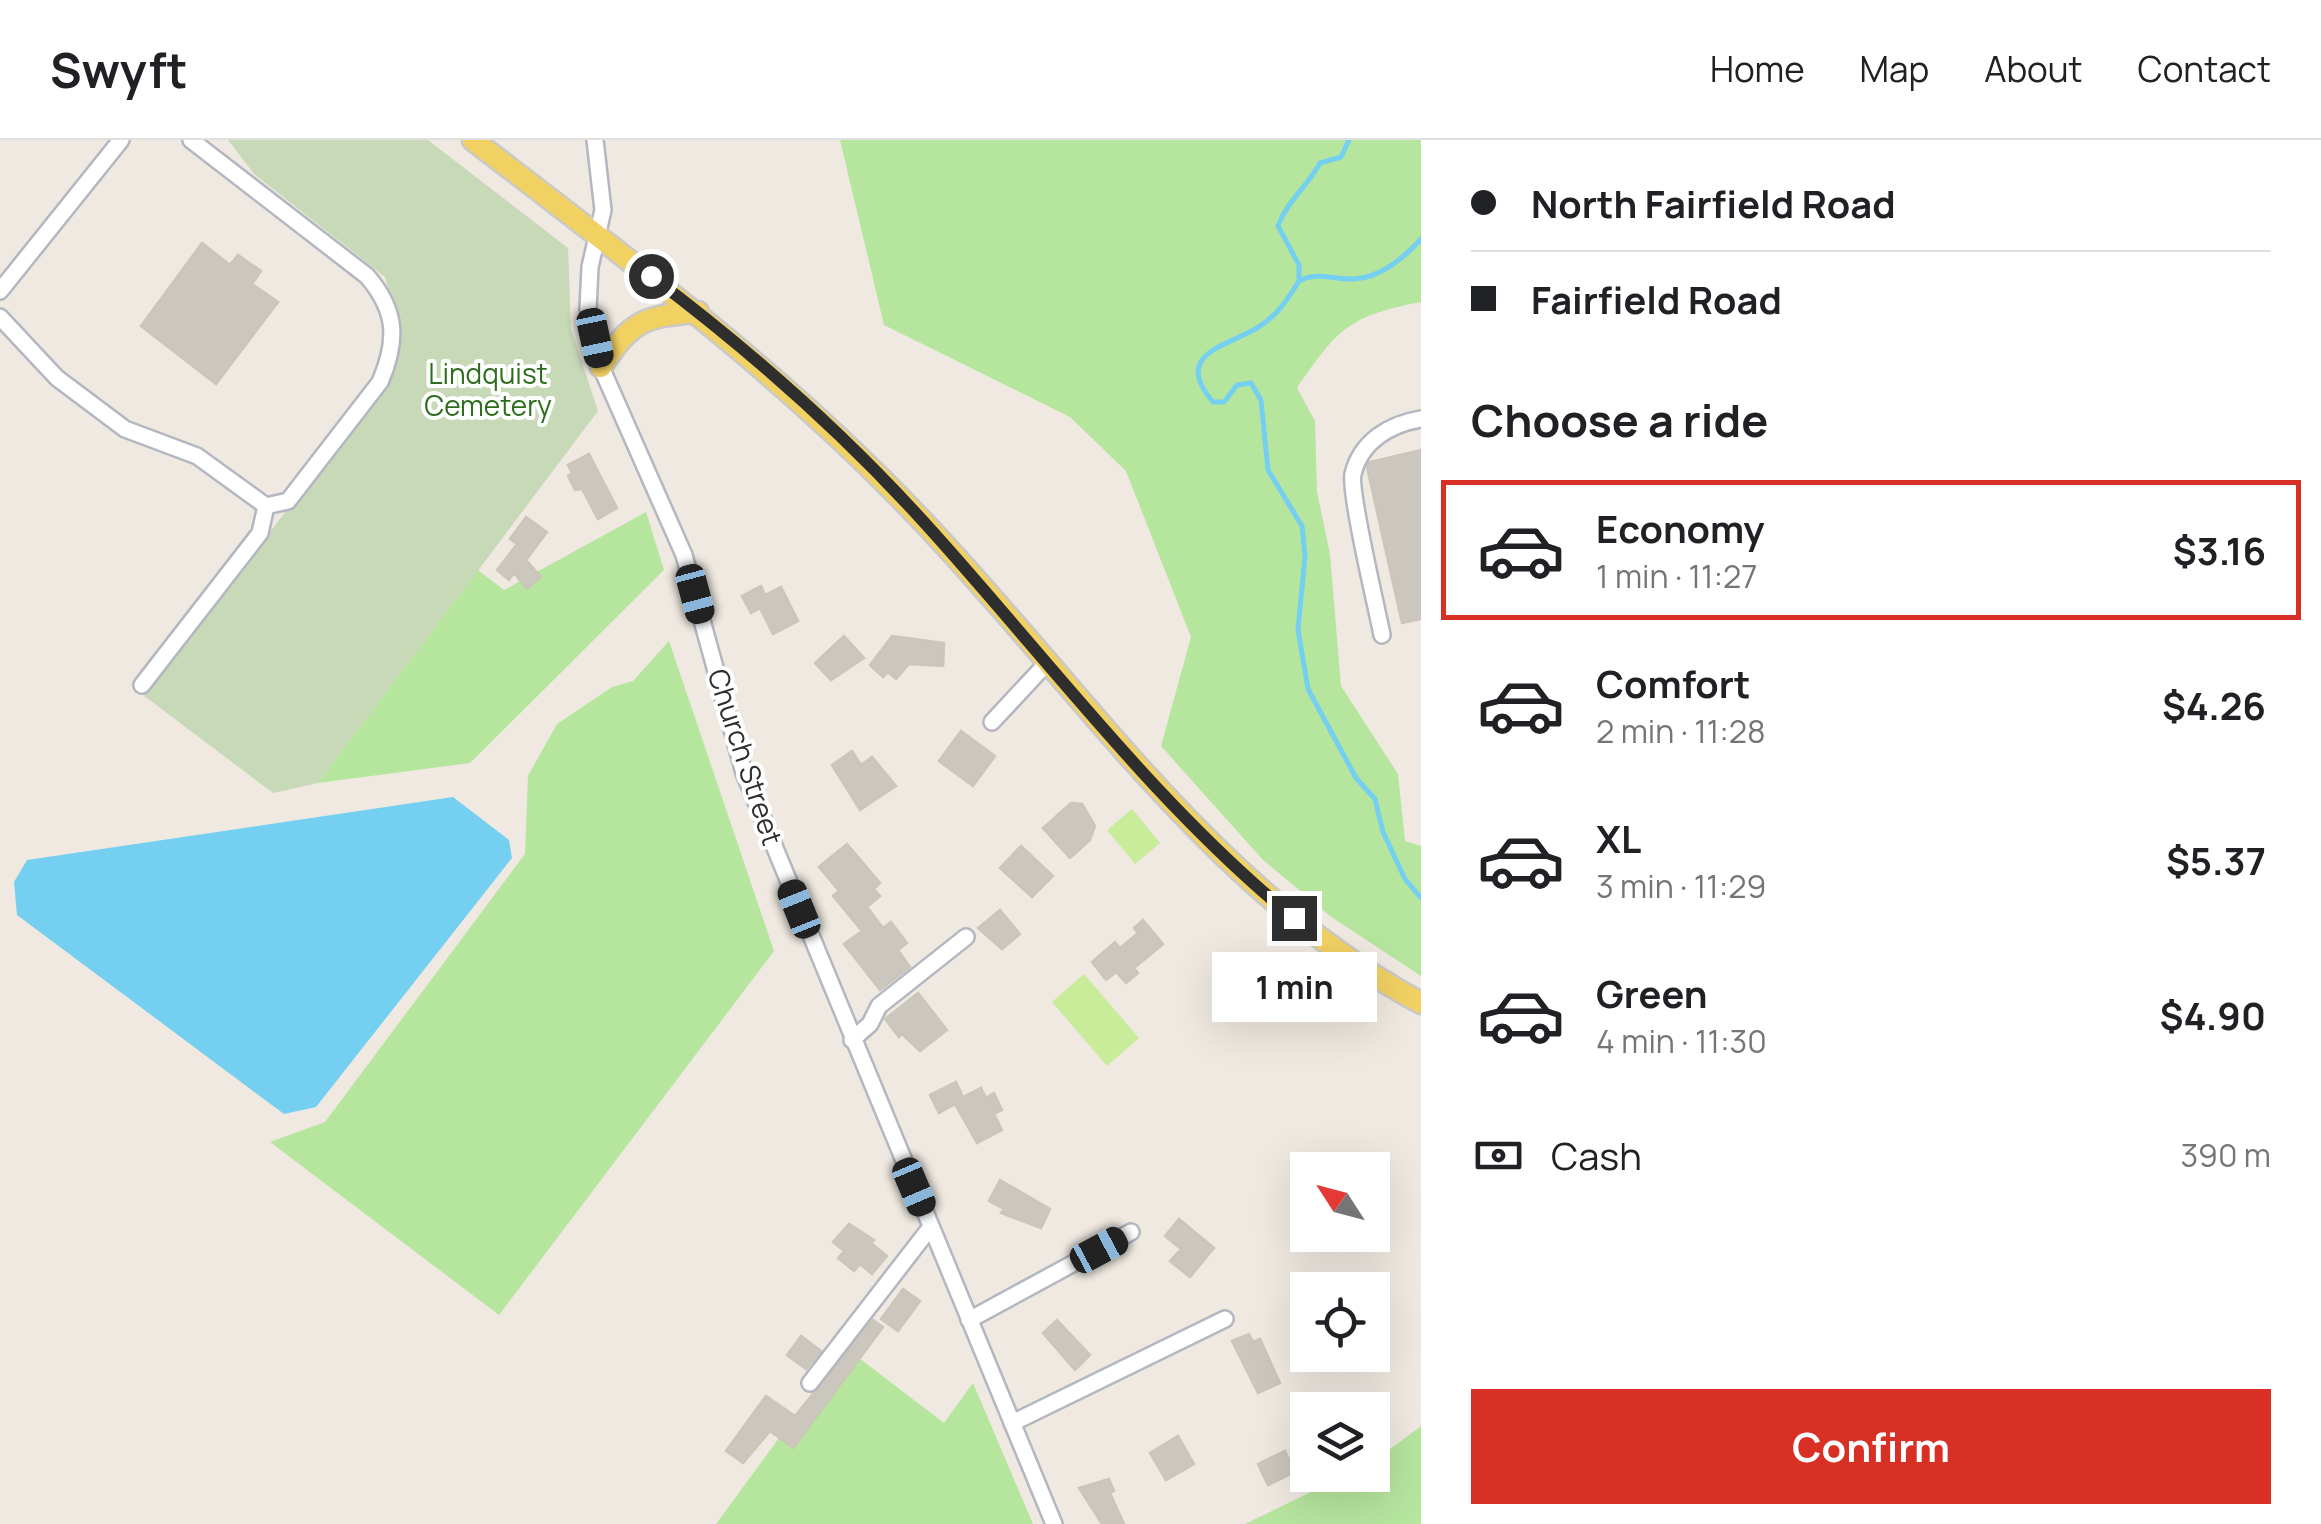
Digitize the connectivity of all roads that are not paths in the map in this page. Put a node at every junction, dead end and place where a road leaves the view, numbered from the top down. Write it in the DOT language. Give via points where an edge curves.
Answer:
graph roads {
  1 [pos="122,140"];
  2 [pos="190,140"];
  3 [pos="473,140"];
  4 [pos="594,140"];
  5 [pos="599,236"];
  6 [pos="0,292"];
  7 [pos="698,312"];
  8 [pos="0,317"];
  9 [pos="601,368"];
  10 [pos="1421,419"];
  11 [pos="266,506"];
  12 [pos="1382,636"];
  13 [pos="1048,663"];
  14 [pos="142,685"];
  15 [pos="992,722"];
  16 [pos="966,938"];
  17 [pos="1421,1003"];
  18 [pos="852,1040"];
  19 [pos="930,1228"];
  20 [pos="1131,1232"];
  21 [pos="1225,1319"];
  22 [pos="969,1320"];
  23 [pos="810,1383"];
  24 [pos="1012,1422"];
  25 [pos="1054,1524"];
  1 -- 6 [label="street"];
  2 -- 11 [label="street" via="368,276 393,320 380,382 288,501"];
  3 -- 5 [label="main road"];
  4 -- 5 [label="street, Church Street" via="604,210"];
  5 -- 7 [label="main road"];
  5 -- 9 [label="street, Church Street" via="588,308"];
  7 -- 9 [label="main road" via="641,322"];
  7 -- 13 [label="main road" via="820,416"];
  8 -- 11 [label="street" via="57,378 125,428 197,456"];
  9 -- 18 [label="street, Church Street" via="684,555 744,773"];
  10 -- 12 [label="street" via="1400,422 1367,444 1352,477"];
  11 -- 14 [label="street" via="260,532"];
  13 -- 15 [label="street"];
  13 -- 17 [label="main road" via="1180,814 1316,936"];
  16 -- 18 [label="street" via="879,1006"];
  18 -- 19 [label="street, Church Street"];
  19 -- 22 [label="street, Church Street"];
  19 -- 23 [label="street"];
  20 -- 22 [label="street"];
  21 -- 24 [label="street"];
  22 -- 24 [label="street, Church Street"];
  24 -- 25 [label="street, Church Street"];
}
